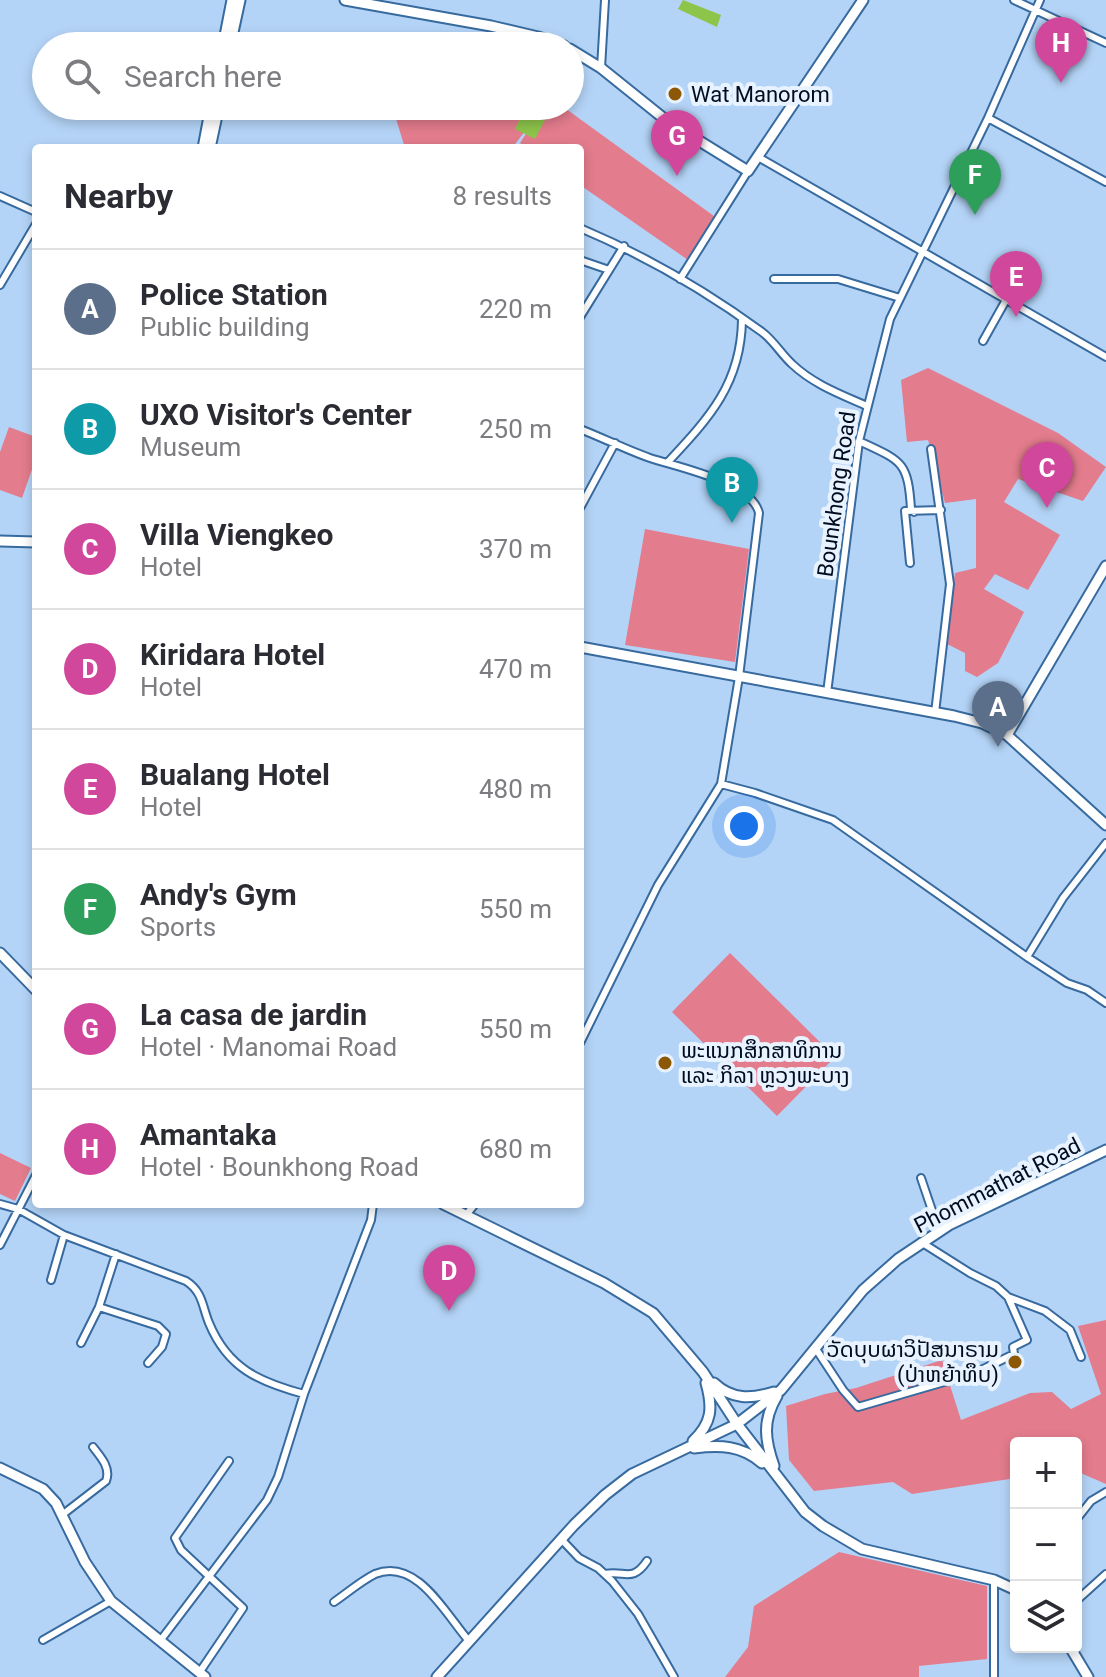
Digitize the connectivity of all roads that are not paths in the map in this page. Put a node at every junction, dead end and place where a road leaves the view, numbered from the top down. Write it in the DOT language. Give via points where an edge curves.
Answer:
graph roads {
  1 [pos="232,0"];
  2 [pos="240,0"];
  3 [pos="345,0"];
  4 [pos="605,0"];
  5 [pos="863,0"];
  6 [pos="1014,0"];
  7 [pos="1040,0"];
  8 [pos="1036,10"];
  9 [pos="226,32"];
  10 [pos="233,32"];
  11 [pos="517,32"];
  12 [pos="1106,43"];
  13 [pos="584,58"];
  14 [pos="601,68"];
  15 [pos="988,118"];
  16 [pos="208,120"];
  17 [pos="216,120"];
  18 [pos="204,144"];
  19 [pos="211,144"];
  20 [pos="758,157"];
  21 [pos="748,171"];
  22 [pos="1106,182"];
  23 [pos="0,196"];
  24 [pos="32,210"];
  25 [pos="584,230"];
  26 [pos="32,231"];
  27 [pos="624,246"];
  28 [pos="922,251"];
  29 [pos="584,261"];
  30 [pos="609,270"];
  31 [pos="680,279"];
  32 [pos="774,279"];
  33 [pos="0,285"];
  34 [pos="900,298"];
  35 [pos="1006,300"];
  36 [pos="584,311"];
  37 [pos="742,320"];
  38 [pos="983,341"];
  39 [pos="1106,357"];
  40 [pos="867,406"];
  41 [pos="584,431"];
  42 [pos="859,441"];
  43 [pos="615,443"];
  44 [pos="931,449"];
  45 [pos="668,462"];
  46 [pos="584,501"];
  47 [pos="941,510"];
  48 [pos="914,512"];
  49 [pos="0,541"];
  50 [pos="32,542"];
  51 [pos="910,563"];
  52 [pos="1106,566"];
  53 [pos="584,648"];
  54 [pos="739,677"];
  55 [pos="826,694"];
  56 [pos="935,713"];
  57 [pos="1007,735"];
  58 [pos="721,784"];
  59 [pos="1106,825"];
  60 [pos="1106,843"];
  61 [pos="0,953"];
  62 [pos="1027,957"];
  63 [pos="32,986"];
  64 [pos="1106,1003"];
  65 [pos="584,1035"];
  66 [pos="1106,1150"];
  67 [pos="921,1178"];
  68 [pos="32,1183"];
  69 [pos="0,1204"];
  70 [pos="372,1208"];
  71 [pos="451,1208"];
  72 [pos="472,1208"];
  73 [pos="18,1209"];
  74 [pos="466,1215"];
  75 [pos="939,1231"];
  76 [pos="64,1235"];
  77 [pos="921,1242"];
  78 [pos="0,1245"];
  79 [pos="116,1254"];
  80 [pos="51,1280"];
  81 [pos="1008,1297"];
  82 [pos="99,1307"];
  83 [pos="81,1343"];
  84 [pos="816,1349"];
  85 [pos="1081,1357"];
  86 [pos="148,1363"];
  87 [pos="703,1372"];
  88 [pos="781,1390"];
  89 [pos="304,1394"];
  90 [pos="737,1424"];
  91 [pos="93,1447"];
  92 [pos="685,1449"];
  93 [pos="229,1461"];
  94 [pos="0,1468"];
  95 [pos="777,1475"];
  96 [pos="1106,1492"];
  97 [pos="1082,1512"];
  98 [pos="62,1515"];
  99 [pos="562,1540"];
  100 [pos="647,1561"];
  101 [pos="605,1574"];
  102 [pos="1106,1574"];
  103 [pos="210,1578"];
  104 [pos="994,1580"];
  105 [pos="1010,1587"];
  106 [pos="1082,1596"];
  107 [pos="111,1601"];
  108 [pos="334,1602"];
  109 [pos="43,1640"];
  110 [pos="160,1641"];
  111 [pos="469,1641"];
  112 [pos="1074,1653"];
  113 [pos="202,1675"];
  114 [pos="437,1677"];
  115 [pos="674,1677"];
  116 [pos="994,1677"];
  117 [pos="1088,1677"];
  1 -- 9 [label="street"];
  2 -- 10 [label="street"];
  3 -- 11 [label="street"];
  4 -- 14 [label="street"];
  5 -- 20 [label="street"];
  6 -- 8 [label="street"];
  7 -- 8 [label="street, Bounkhong Road"];
  8 -- 12 [label="street"];
  8 -- 15 [label="street, Bounkhong Road"];
  13 -- 14 [label="street"];
  14 -- 21 [label="street" via="667,121"];
  15 -- 22 [label="street"];
  15 -- 28 [label="street, Bounkhong Road"];
  16 -- 18 [label="street"];
  17 -- 19 [label="street"];
  20 -- 21 [label="street"];
  20 -- 28 [label="street"];
  21 -- 31 [label="street"];
  23 -- 24 [label="street"];
  25 -- 27 [label="street"];
  26 -- 33 [label="street"];
  27 -- 30 [label="street"];
  27 -- 31 [label="street"];
  28 -- 34 [label="street, Bounkhong Road"];
  28 -- 35 [label="street"];
  29 -- 30 [label="street"];
  30 -- 36 [label="street"];
  31 -- 37 [label="street"];
  32 -- 34 [label="street" via="838,279"];
  34 -- 40 [label="street, Bounkhong Road"];
  35 -- 38 [label="street"];
  35 -- 39 [label="street"];
  37 -- 40 [label="street" via="766,335 814,382"];
  37 -- 45 [label="street" via="742,347 731,380 711,415"];
  40 -- 42 [label="street, Bounkhong Road"];
  41 -- 43 [label="street"];
  42 -- 48 [label="street" via="904,468"];
  42 -- 55 [label="street, Bounkhong Road"];
  43 -- 45 [label="street"];
  43 -- 46 [label="street"];
  44 -- 47 [label="street"];
  45 -- 54 [label="street" via="745,493 757,506"];
  47 -- 48 [label="street"];
  47 -- 56 [label="street" via="950,584"];
  48 -- 51 [label="street" via="904,514"];
  49 -- 50 [label="street"];
  52 -- 57 [label="street"];
  53 -- 54 [label="street"];
  54 -- 55 [label="street"];
  54 -- 58 [label="street"];
  55 -- 56 [label="street"];
  56 -- 57 [label="street" via="982,723"];
  57 -- 59 [label="street"];
  58 -- 62 [label="street" via="833,820"];
  58 -- 65 [label="street" via="658,885"];
  60 -- 62 [label="street" via="1063,898"];
  61 -- 63 [label="street"];
  62 -- 64 [label="street"];
  66 -- 75 [label="street, Phommathat Road"];
  67 -- 75 [label="street"];
  68 -- 73 [label="street"];
  69 -- 73 [label="street"];
  70 -- 89 [label="street"];
  71 -- 74 [label="street"];
  72 -- 74 [label="street"];
  73 -- 76 [label="street"];
  73 -- 78 [label="street"];
  74 -- 87 [label="street" via="644,1306"];
  75 -- 77 [label="street, Phommathat Road"];
  76 -- 79 [label="street"];
  76 -- 80 [label="street"];
  77 -- 81 [label="street"];
  77 -- 84 [label="street, Phommathat Road" via="863,1290"];
  79 -- 82 [label="street"];
  79 -- 89 [label="street" via="191,1285 202,1298 217,1339 242,1371"];
  81 -- 84 [label="street" via="1027,1340 1013,1347 1014,1354 975,1373 865,1406 852,1403"];
  81 -- 85 [label="street" via="1045,1311 1070,1330"];
  82 -- 83 [label="street"];
  82 -- 86 [label="street" via="158,1326 166,1334"];
  84 -- 88 [label="street, Phommathat Road"];
  87 -- 88 [label="street" via="722,1390 741,1398"];
  87 -- 90 [label="street"];
  87 -- 92 [label="street" via="712,1414 705,1430"];
  88 -- 90 [label="street, Phommathat Road"];
  88 -- 95 [label="street" via="765,1427"];
  89 -- 103 [label="street" via="267,1500"];
  90 -- 92 [label="street, Phommathat Road"];
  90 -- 95 [label="street"];
  91 -- 98 [label="street" via="104,1460 108,1477"];
  92 -- 95 [label="street" via="741,1449"];
  92 -- 99 [label="street, Phommathat Road" via="632,1474"];
  93 -- 103 [label="street" via="175,1538"];
  94 -- 98 [label="street" via="43,1489"];
  95 -- 104 [label="street" via="805,1512 862,1549"];
  96 -- 97 [label="street"];
  98 -- 107 [label="street"];
  99 -- 101 [label="street"];
  99 -- 111 [label="street, Phommathat Road"];
  100 -- 101 [label="street" via="631,1575"];
  101 -- 115 [label="street" via="638,1614"];
  102 -- 106 [label="street"];
  103 -- 110 [label="street"];
  103 -- 113 [label="street" via="243,1608"];
  104 -- 105 [label="street"];
  104 -- 116 [label="street"];
  107 -- 109 [label="street"];
  107 -- 110 [label="street"];
  108 -- 111 [label="street" via="375,1575 393,1570 423,1583"];
  110 -- 113 [label="street"];
  111 -- 114 [label="street, Phommathat Road"];
  112 -- 117 [label="street"];
}
